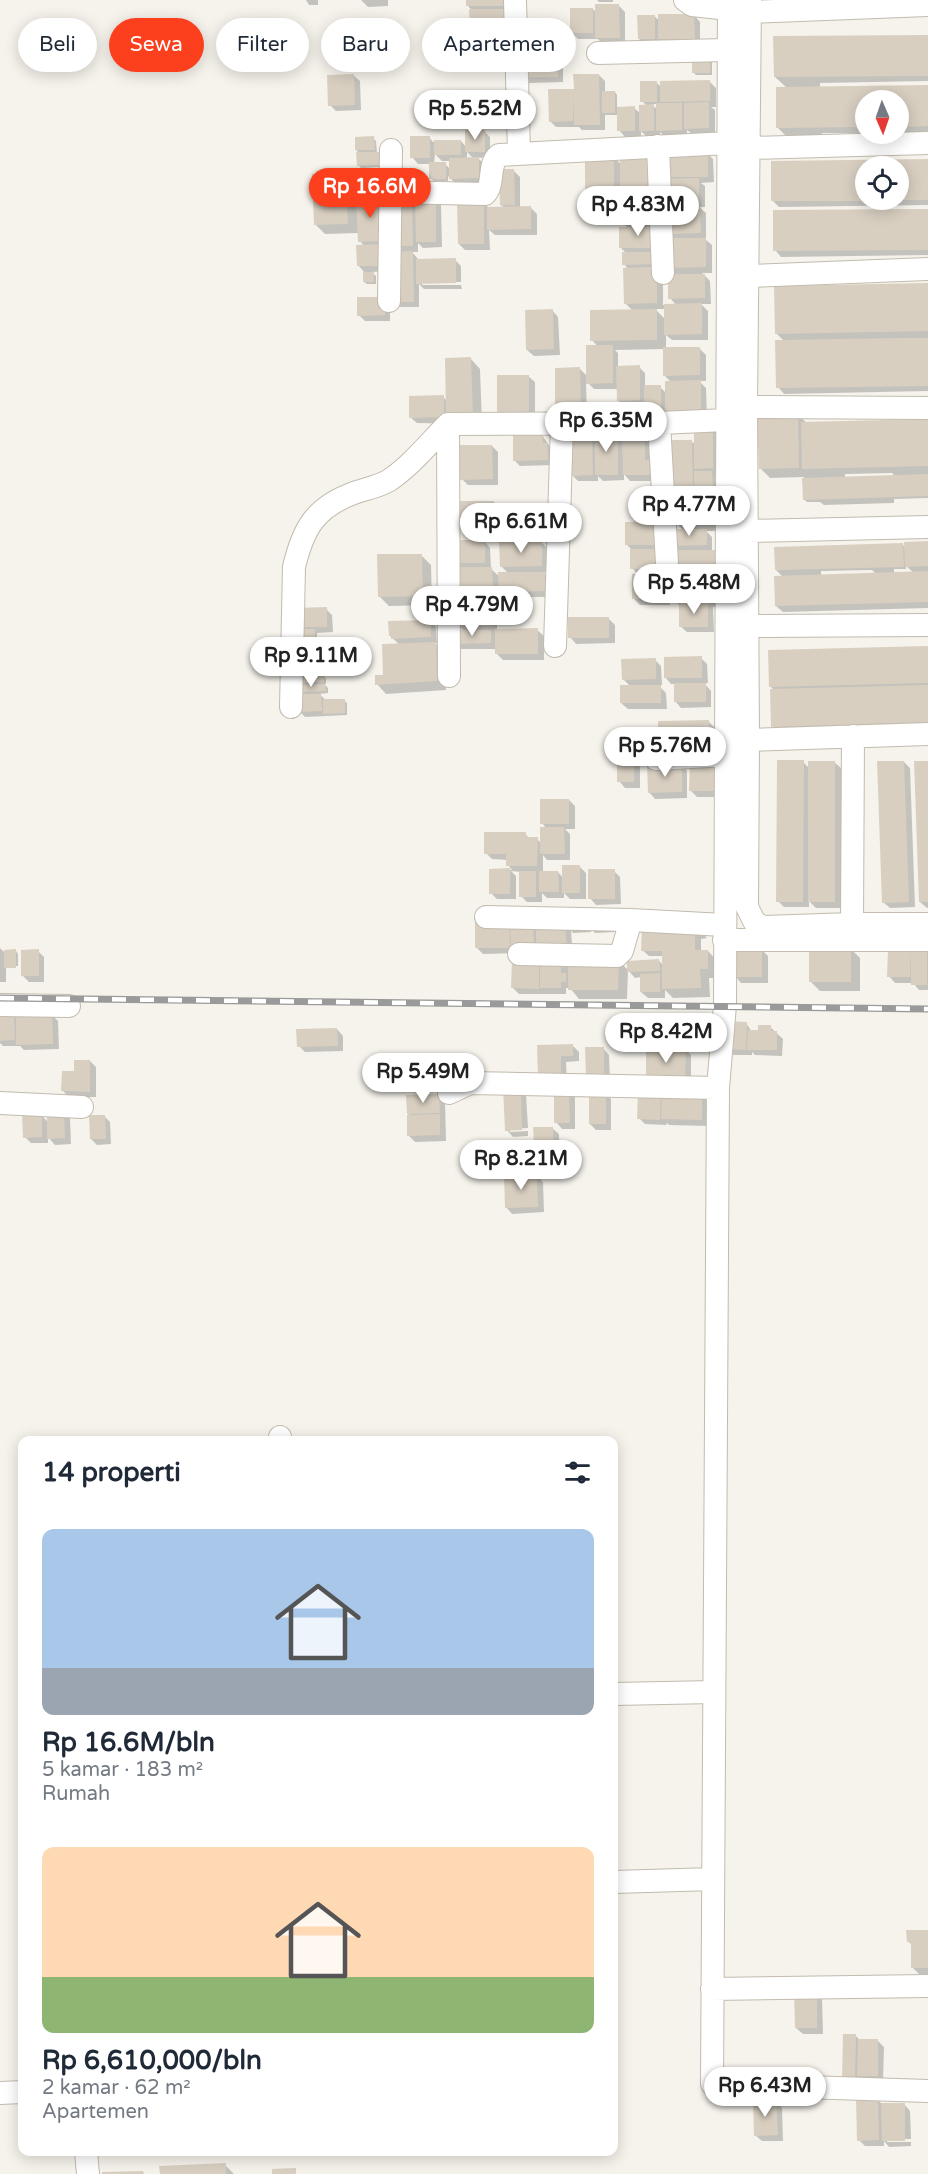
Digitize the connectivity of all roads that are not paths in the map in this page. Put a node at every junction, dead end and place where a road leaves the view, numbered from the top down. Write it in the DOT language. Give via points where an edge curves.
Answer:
graph roads {
  1 [pos="515,0"];
  2 [pos="685,0"];
  3 [pos="739,5"];
  4 [pos="928,5"];
  5 [pos="727,50"];
  6 [pos="598,53"];
  7 [pos="728,143"];
  8 [pos="928,143"];
  9 [pos="658,146"];
  10 [pos="750,148"];
  11 [pos="392,150"];
  12 [pos="519,153"];
  13 [pos="390,192"];
  14 [pos="928,269"];
  15 [pos="663,273"];
  16 [pos="748,276"];
  17 [pos="388,301"];
  18 [pos="746,407"];
  19 [pos="928,408"];
  20 [pos="727,420"];
  21 [pos="658,423"];
  22 [pos="448,424"];
  23 [pos="562,424"];
  24 [pos="928,527"];
  25 [pos="747,531"];
  26 [pos="667,563"];
  27 [pos="928,625"];
  28 [pos="747,626"];
  29 [pos="555,646"];
  30 [pos="449,676"];
  31 [pos="291,707"];
  32 [pos="928,734"];
  33 [pos="853,736"];
  34 [pos="748,740"];
  35 [pos="727,755"];
  36 [pos="656,759"];
  37 [pos="486,917"];
  38 [pos="631,920"];
  39 [pos="852,924"];
  40 [pos="928,924"];
  41 [pos="724,933"];
  42 [pos="928,940"];
  43 [pos="519,954"];
  44 [pos="0,1005"];
  45 [pos="69,1006"];
  46 [pos="718,1088"];
  47 [pos="449,1093"];
  48 [pos="0,1103"];
  49 [pos="82,1107"];
  50 [pos="714,1692"];
  51 [pos="618,1694"];
  52 [pos="713,1879"];
  53 [pos="618,1882"];
  54 [pos="928,1986"];
  55 [pos="712,1989"];
  56 [pos="928,2091"];
  57 [pos="18,2092"];
  58 [pos="0,2093"];
  59 [pos="86,2156"];
  60 [pos="88,2174"];
  1 -- 12 [label="street"];
  2 -- 3 [label="street" via="692,5"];
  3 -- 4 [label="street"];
  3 -- 5 [label="street"];
  3 -- 10 [label="street"];
  5 -- 6 [label="street"];
  5 -- 7 [label="street"];
  7 -- 9 [label="street"];
  7 -- 20 [label="street"];
  8 -- 10 [label="street"];
  9 -- 12 [label="street"];
  9 -- 15 [label="street"];
  10 -- 16 [label="street"];
  11 -- 13 [label="street"];
  12 -- 13 [label="street" via="496,157 485,194"];
  13 -- 17 [label="street"];
  14 -- 16 [label="street"];
  16 -- 18 [label="street"];
  18 -- 19 [label="street"];
  18 -- 25 [label="street"];
  20 -- 21 [label="street"];
  20 -- 35 [label="street"];
  21 -- 23 [label="street"];
  21 -- 26 [label="street"];
  22 -- 23 [label="street"];
  22 -- 30 [label="street"];
  22 -- 31 [label="street" via="404,469 375,487 329,504 308,526 294,567"];
  23 -- 29 [label="street"];
  24 -- 25 [label="street"];
  25 -- 28 [label="street"];
  27 -- 28 [label="street"];
  28 -- 34 [label="street"];
  32 -- 33 [label="street"];
  33 -- 34 [label="street"];
  33 -- 39 [label="street"];
  34 -- 39 [label="street" via="749,914 764,927"];
  35 -- 36 [label="street"];
  35 -- 41 [label="street"];
  37 -- 38 [label="street"];
  38 -- 41 [label="street"];
  38 -- 43 [label="street" via="617,956"];
  39 -- 40 [label="street"];
  41 -- 42 [label="street"];
  41 -- 46 [label="street" via="725,1005"];
  44 -- 45 [label="street"];
  46 -- 47 [label="street" via="470,1083"];
  46 -- 50 [label="street"];
  48 -- 49 [label="street"];
  50 -- 51 [label="street"];
  50 -- 52 [label="street"];
  52 -- 53 [label="street"];
  52 -- 55 [label="street"];
  54 -- 55 [label="street"];
  55 -- 56 [label="street" via="712,2084"];
  57 -- 58 [label="street"];
  59 -- 60 [label="street"];
}
